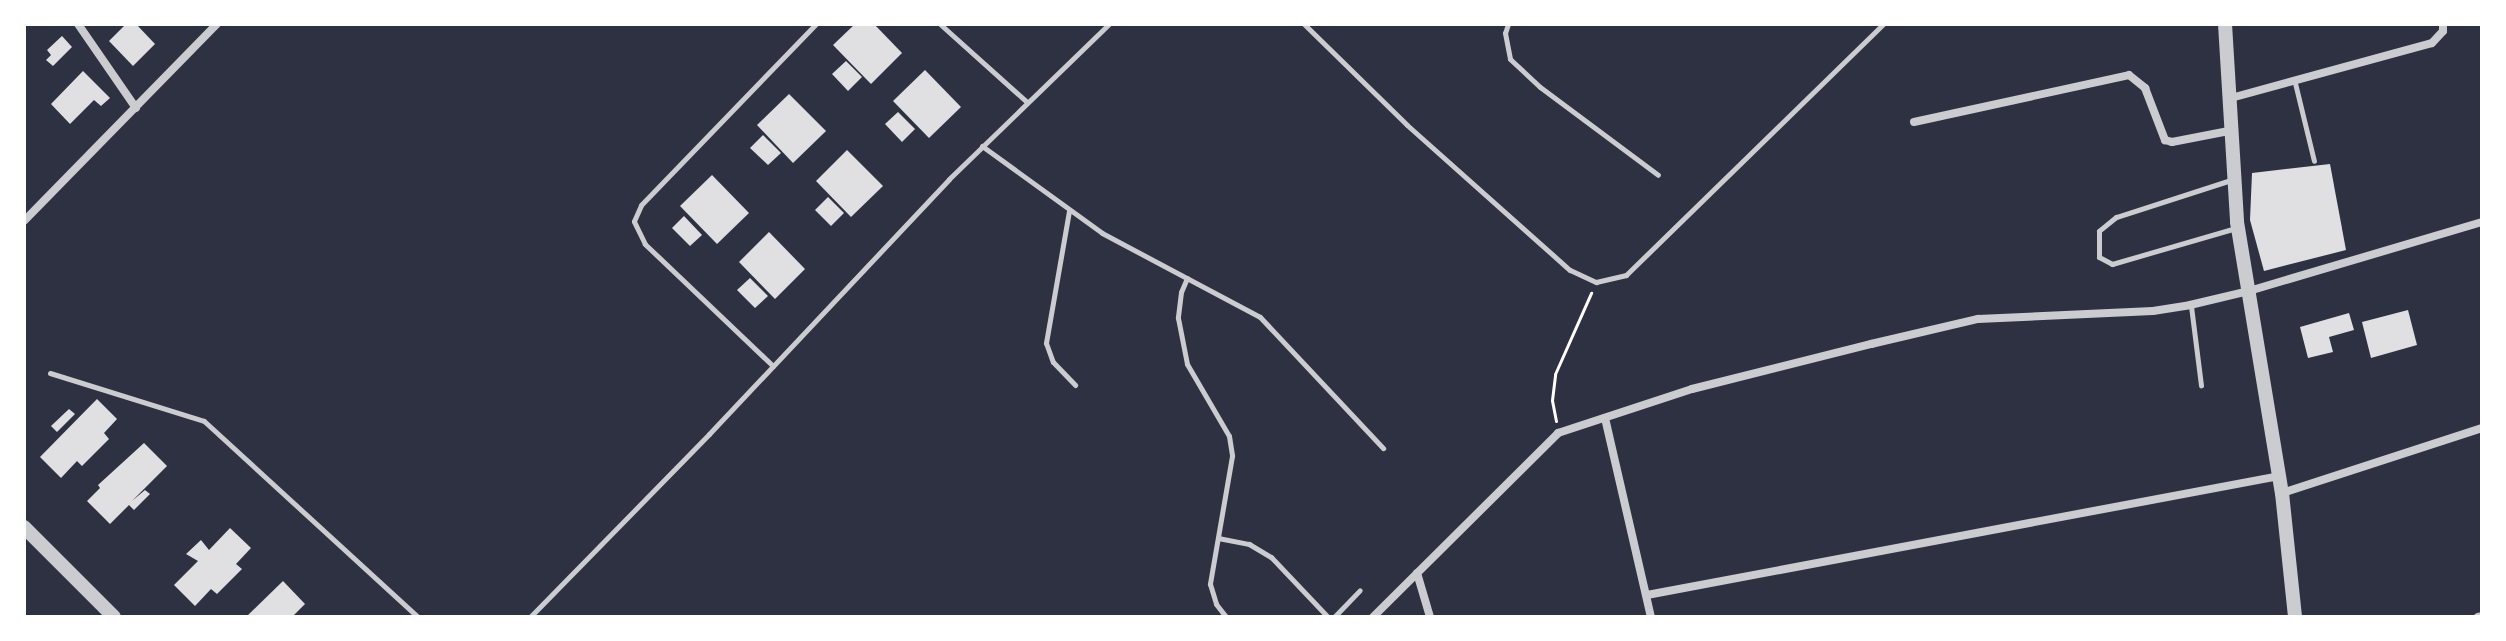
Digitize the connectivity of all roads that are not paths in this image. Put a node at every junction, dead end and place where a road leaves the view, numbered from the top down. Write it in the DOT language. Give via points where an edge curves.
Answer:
graph roads {
  1 [pos="78,24"];
  2 [pos="217,24"];
  3 [pos="816,24"];
  4 [pos="940,24"];
  5 [pos="1109,24"];
  6 [pos="1304,24"];
  7 [pos="1508,24"];
  8 [pos="1883,24"];
  9 [pos="2225,24"];
  10 [pos="2443,24"];
  11 [pos="2295,83"];
  12 [pos="2231,98"];
  13 [pos="1027,102"];
  14 [pos="136,108"];
  15 [pos="1914,122"];
  16 [pos="2234,130"];
  17 [pos="982,146"];
  18 [pos="2314,161"];
  19 [pos="1658,175"];
  20 [pos="2235,178"];
  21 [pos="1069,211"];
  22 [pos="24,221"];
  23 [pos="2482,222"];
  24 [pos="2237,228"];
  25 [pos="1187,278"];
  26 [pos="2249,291"];
  27 [pos="2190,305"];
  28 [pos="773,366"];
  29 [pos="50,373"];
  30 [pos="1075,385"];
  31 [pos="2201,385"];
  32 [pos="1605,418"];
  33 [pos="2482,428"];
  34 [pos="1383,448"];
  35 [pos="2279,476"];
  36 [pos="2282,493"];
  37 [pos="24,527"];
  38 [pos="1218,538"];
  39 [pos="1417,573"];
  40 [pos="1360,590"];
  41 [pos="1647,595"];
  42 [pos="111,616"];
  43 [pos="418,617"];
  44 [pos="530,617"];
  45 [pos="1226,617"];
  46 [pos="1328,617"];
  47 [pos="1334,617"];
  48 [pos="1373,617"];
  49 [pos="1430,617"];
  50 [pos="1651,617"];
  51 [pos="2295,617"];
  1 -- 14 [label="street"];
  2 -- 14 [label="street"];
  3 -- 28 [label="lane" via="641,205 634,221 645,244"];
  4 -- 13 [label="lane"];
  5 -- 13 [label="lane"];
  6 -- 8 [label="lane" via="1407,125 1570,270 1596,282 1626,275"];
  7 -- 19 [label="lane" via="1510,59"];
  9 -- 12 [label="street"];
  10 -- 11 [label="street" via="2432,43"];
  11 -- 12 [label="street"];
  11 -- 18 [label="lane"];
  12 -- 16 [label="street"];
  13 -- 17 [label="lane"];
  14 -- 22 [label="street"];
  15 -- 16 [label="street" via="2129,75 2145,88 2165,140"];
  16 -- 20 [label="street"];
  17 -- 21 [label="lane"];
  17 -- 28 [label="lane"];
  20 -- 24 [label="street"];
  20 -- 24 [label="lane" via="2116,217 2099,231 2099,257 2112,264"];
  21 -- 25 [label="lane"];
  21 -- 30 [label="lane" via="1046,343 1053,362"];
  23 -- 26 [label="street"];
  24 -- 26 [label="street"];
  25 -- 34 [label="lane" via="1260,317"];
  25 -- 38 [label="lane" via="1178,318 1187,364 1229,436 1232,456"];
  26 -- 27 [label="street"];
  26 -- 35 [label="street"];
  27 -- 31 [label="lane"];
  27 -- 32 [label="street" via="1978,319 1692,389"];
  28 -- 44 [label="lane"];
  29 -- 43 [label="lane" via="204,421"];
  32 -- 39 [label="street" via="1558,433"];
  32 -- 41 [label="street"];
  33 -- 36 [label="street"];
  35 -- 36 [label="street"];
  35 -- 41 [label="street"];
  36 -- 51 [label="street"];
  37 -- 42 [label="street"];
  38 -- 45 [label="lane" via="1211,592"];
  38 -- 46 [label="lane" via="1249,544 1271,557"];
  39 -- 48 [label="street"];
  39 -- 49 [label="street"];
  40 -- 47 [label="lane"];
  41 -- 50 [label="street"];
}
